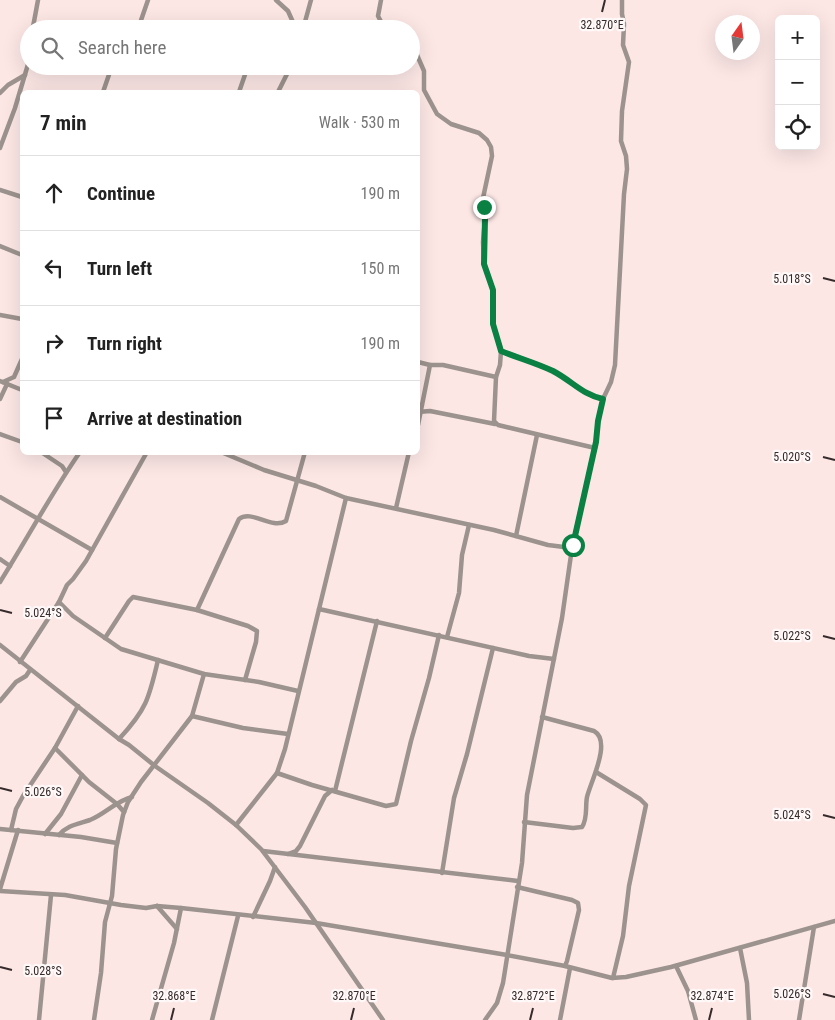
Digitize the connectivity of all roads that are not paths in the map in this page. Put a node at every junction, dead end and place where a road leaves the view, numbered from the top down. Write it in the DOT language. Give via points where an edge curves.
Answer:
graph roads {
  1 [pos="38,0"];
  2 [pos="148,0"];
  3 [pos="276,0"];
  4 [pos="311,0"];
  5 [pos="381,0"];
  6 [pos="622,0"];
  7 [pos="34,20"];
  8 [pos="141,20"];
  9 [pos="292,20"];
  10 [pos="305,20"];
  11 [pos="380,20"];
  12 [pos="420,62"];
  13 [pos="25,75"];
  14 [pos="109,75"];
  15 [pos="245,75"];
  16 [pos="286,75"];
  17 [pos="20,90"];
  18 [pos="104,90"];
  19 [pos="241,90"];
  20 [pos="279,90"];
  21 [pos="0,92"];
  22 [pos="20,92"];
  23 [pos="0,148"];
  24 [pos="0,190"];
  25 [pos="20,196"];
  26 [pos="0,246"];
  27 [pos="20,254"];
  28 [pos="0,315"];
  29 [pos="20,319"];
  30 [pos="501,351"];
  31 [pos="420,362"];
  32 [pos="20,364"];
  33 [pos="430,365"];
  34 [pos="14,377"];
  35 [pos="496,377"];
  36 [pos="3,382"];
  37 [pos="14,387"];
  38 [pos="20,389"];
  39 [pos="0,399"];
  40 [pos="603,399"];
  41 [pos="420,412"];
  42 [pos="495,424"];
  43 [pos="0,434"];
  44 [pos="537,435"];
  45 [pos="20,441"];
  46 [pos="595,448"];
  47 [pos="46,455"];
  48 [pos="78,455"];
  49 [pos="145,455"];
  50 [pos="228,455"];
  51 [pos="304,455"];
  52 [pos="409,455"];
  53 [pos="66,472"];
  54 [pos="298,480"];
  55 [pos="0,497"];
  56 [pos="346,498"];
  57 [pos="396,508"];
  58 [pos="39,519"];
  59 [pos="469,525"];
  60 [pos="516,536"];
  61 [pos="572,548"];
  62 [pos="92,550"];
  63 [pos="0,559"];
  64 [pos="10,566"];
  65 [pos="0,582"];
  66 [pos="58,602"];
  67 [pos="319,609"];
  68 [pos="197,610"];
  69 [pos="377,621"];
  70 [pos="439,635"];
  71 [pos="447,637"];
  72 [pos="105,638"];
  73 [pos="0,645"];
  74 [pos="493,648"];
  75 [pos="554,659"];
  76 [pos="158,660"];
  77 [pos="20,662"];
  78 [pos="30,670"];
  79 [pos="204,674"];
  80 [pos="245,680"];
  81 [pos="298,691"];
  82 [pos="0,701"];
  83 [pos="78,706"];
  84 [pos="192,716"];
  85 [pos="542,717"];
  86 [pos="288,734"];
  87 [pos="118,739"];
  88 [pos="55,748"];
  89 [pos="154,766"];
  90 [pos="596,772"];
  91 [pos="277,773"];
  92 [pos="82,776"];
  93 [pos="334,790"];
  94 [pos="132,797"];
  95 [pos="117,804"];
  96 [pos="124,812"];
  97 [pos="524,822"];
  98 [pos="236,825"];
  99 [pos="0,829"];
  100 [pos="11,830"];
  101 [pos="18,830"];
  102 [pos="46,834"];
  103 [pos="59,835"];
  104 [pos="117,843"];
  105 [pos="264,851"];
  106 [pos="286,855"];
  107 [pos="275,867"];
  108 [pos="442,873"];
  109 [pos="518,881"];
  110 [pos="517,887"];
  111 [pos="0,890"];
  112 [pos="51,896"];
  113 [pos="109,904"];
  114 [pos="157,906"];
  115 [pos="181,908"];
  116 [pos="238,916"];
  117 [pos="253,917"];
  118 [pos="835,921"];
  119 [pos="316,923"];
  120 [pos="814,927"];
  121 [pos="177,929"];
  122 [pos="740,948"];
  123 [pos="507,955"];
  124 [pos="676,966"];
  125 [pos="567,967"];
  126 [pos="613,978"];
  127 [pos="379,1014"];
  128 [pos="39,1020"];
  129 [pos="94,1020"];
  130 [pos="152,1020"];
  131 [pos="212,1020"];
  132 [pos="374,1020"];
  133 [pos="383,1020"];
  134 [pos="485,1020"];
  135 [pos="560,1020"];
  136 [pos="696,1020"];
  137 [pos="750,1020"];
  138 [pos="799,1020"];
  1 -- 7 [label="street"];
  2 -- 8 [label="street"];
  3 -- 9 [label="street"];
  4 -- 10 [label="street"];
  5 -- 11 [label="street"];
  6 -- 40 [label="street" via="623,44 629,62 620,141 628,169 622,228 617,355 614,374"];
  12 -- 30 [label="street" via="424,71 423,87 437,114 451,124 479,133 491,147 483,198 484,264 493,290 493,324"];
  13 -- 17 [label="street"];
  13 -- 21 [label="street"];
  14 -- 18 [label="street"];
  15 -- 19 [label="street"];
  16 -- 20 [label="street"];
  22 -- 23 [label="street"];
  24 -- 25 [label="street"];
  26 -- 27 [label="street"];
  28 -- 29 [label="street"];
  30 -- 35 [label="street"];
  30 -- 40 [label="street" via="550,370 590,396"];
  31 -- 33 [label="street"];
  32 -- 34 [label="street"];
  33 -- 35 [label="street"];
  33 -- 41 [label="street"];
  34 -- 36 [label="street"];
  34 -- 37 [label="street"];
  35 -- 42 [label="street"];
  36 -- 37 [label="street"];
  36 -- 39 [label="street"];
  37 -- 38 [label="street"];
  40 -- 46 [label="street"];
  41 -- 42 [label="street" via="430,411"];
  42 -- 44 [label="street"];
  43 -- 45 [label="street"];
  44 -- 46 [label="street"];
  44 -- 60 [label="street"];
  46 -- 61 [label="street"];
  47 -- 53 [label="street"];
  48 -- 53 [label="street"];
  49 -- 62 [label="street"];
  50 -- 54 [label="street"];
  51 -- 54 [label="street"];
  52 -- 57 [label="street"];
  53 -- 58 [label="street"];
  54 -- 56 [label="street"];
  54 -- 68 [label="street" via="284,522 246,516 239,519"];
  55 -- 58 [label="street"];
  56 -- 57 [label="street"];
  56 -- 67 [label="street"];
  57 -- 59 [label="street"];
  58 -- 62 [label="street"];
  58 -- 64 [label="street"];
  59 -- 60 [label="street"];
  59 -- 71 [label="street" via="459,593"];
  60 -- 61 [label="street"];
  61 -- 75 [label="street"];
  62 -- 66 [label="street" via="66,585"];
  63 -- 64 [label="street"];
  64 -- 65 [label="street"];
  66 -- 72 [label="street"];
  66 -- 77 [label="street"];
  67 -- 69 [label="street"];
  67 -- 81 [label="street"];
  68 -- 72 [label="street" via="133,597"];
  68 -- 80 [label="street" via="257,631"];
  69 -- 70 [label="street"];
  69 -- 93 [label="street"];
  70 -- 71 [label="street"];
  70 -- 93 [label="street" via="396,804 386,806"];
  71 -- 74 [label="street"];
  72 -- 76 [label="street" via="121,649"];
  73 -- 77 [label="street"];
  74 -- 75 [label="street"];
  74 -- 108 [label="street" via="454,798"];
  75 -- 85 [label="street"];
  76 -- 79 [label="street"];
  76 -- 87 [label="street" via="146,705"];
  77 -- 78 [label="street"];
  78 -- 82 [label="street"];
  78 -- 83 [label="street"];
  79 -- 80 [label="street"];
  79 -- 84 [label="street"];
  80 -- 81 [label="street"];
  81 -- 86 [label="street"];
  83 -- 87 [label="street"];
  83 -- 88 [label="street"];
  84 -- 86 [label="street"];
  84 -- 89 [label="street"];
  85 -- 90 [label="street" via="600,735 602,745"];
  85 -- 97 [label="street"];
  86 -- 91 [label="street"];
  87 -- 89 [label="street"];
  88 -- 92 [label="street"];
  88 -- 100 [label="street" via="28,786 16,809"];
  89 -- 94 [label="street"];
  89 -- 98 [label="street"];
  90 -- 97 [label="street" via="587,797 582,827"];
  90 -- 126 [label="street" via="640,798 646,805"];
  91 -- 93 [label="street"];
  91 -- 98 [label="street"];
  92 -- 95 [label="street"];
  92 -- 102 [label="street"];
  93 -- 106 [label="street" via="325,796 300,846"];
  94 -- 95 [label="street"];
  94 -- 96 [label="street"];
  95 -- 96 [label="street"];
  95 -- 103 [label="street" via="91,820 66,827"];
  96 -- 104 [label="street"];
  97 -- 109 [label="street"];
  98 -- 105 [label="street"];
  99 -- 100 [label="street"];
  100 -- 101 [label="street"];
  101 -- 102 [label="street"];
  101 -- 111 [label="street"];
  102 -- 103 [label="street"];
  103 -- 104 [label="street"];
  104 -- 113 [label="street"];
  105 -- 106 [label="street"];
  105 -- 107 [label="street"];
  106 -- 108 [label="street"];
  107 -- 117 [label="street"];
  107 -- 119 [label="street"];
  108 -- 109 [label="street"];
  109 -- 110 [label="street"];
  110 -- 123 [label="street"];
  110 -- 125 [label="street" via="578,903"];
  111 -- 112 [label="street"];
  112 -- 113 [label="street" via="65,895"];
  112 -- 128 [label="street"];
  113 -- 114 [label="street"];
  113 -- 129 [label="street"];
  114 -- 115 [label="street"];
  114 -- 121 [label="street"];
  115 -- 116 [label="street"];
  115 -- 121 [label="street"];
  116 -- 117 [label="street"];
  116 -- 131 [label="street"];
  117 -- 119 [label="street"];
  118 -- 120 [label="street"];
  119 -- 123 [label="street"];
  119 -- 127 [label="street"];
  120 -- 122 [label="street"];
  120 -- 138 [label="street"];
  121 -- 130 [label="street"];
  122 -- 124 [label="street"];
  122 -- 137 [label="street"];
  123 -- 125 [label="street"];
  123 -- 134 [label="street" via="499,998"];
  124 -- 126 [label="street"];
  124 -- 136 [label="street" via="688,991"];
  125 -- 126 [label="street"];
  125 -- 135 [label="street"];
  127 -- 132 [label="street"];
  127 -- 133 [label="street"];
}
